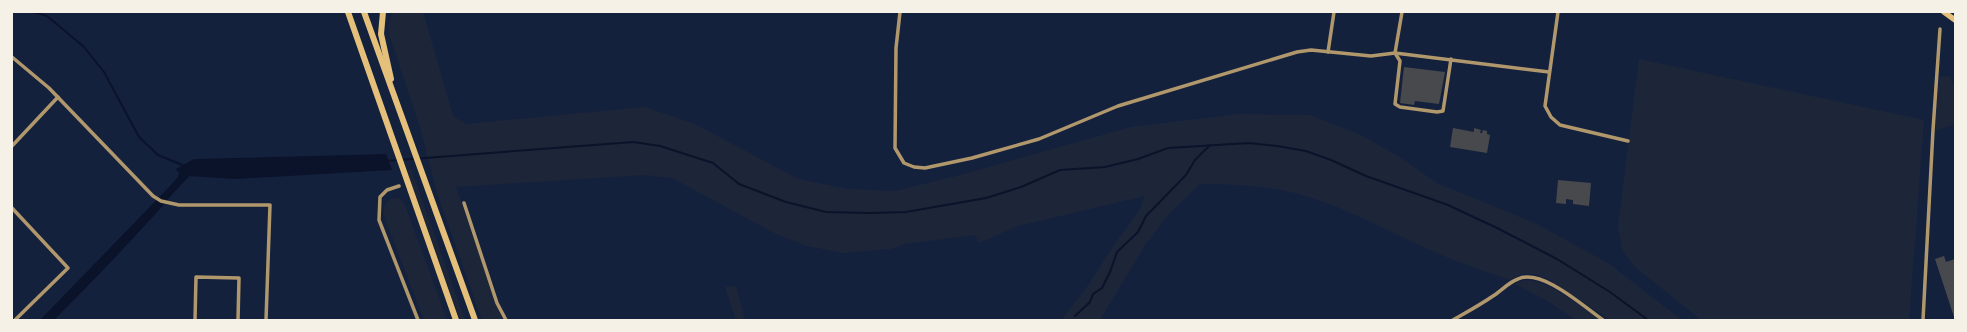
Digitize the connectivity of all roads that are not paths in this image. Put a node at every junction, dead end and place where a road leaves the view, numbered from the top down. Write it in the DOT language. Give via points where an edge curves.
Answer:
graph roads {
  1 [pos="348,12"];
  2 [pos="364,12"];
  3 [pos="383,12"];
  4 [pos="900,12"];
  5 [pos="1334,12"];
  6 [pos="1402,12"];
  7 [pos="1558,12"];
  8 [pos="1944,12"];
  9 [pos="1955,20"];
  10 [pos="1940,29"];
  11 [pos="1328,52"];
  12 [pos="1395,53"];
  13 [pos="12,57"];
  14 [pos="1451,59"];
  15 [pos="1549,72"];
  16 [pos="58,97"];
  17 [pos="395,100"];
  18 [pos="1628,141"];
  19 [pos="12,146"];
  20 [pos="399,186"];
  21 [pos="464,203"];
  22 [pos="12,208"];
  23 [pos="13,320"];
  24 [pos="195,320"];
  25 [pos="238,320"];
  26 [pos="266,320"];
  27 [pos="418,320"];
  28 [pos="456,320"];
  29 [pos="475,320"];
  30 [pos="506,320"];
  31 [pos="1453,320"];
  32 [pos="1603,320"];
  33 [pos="1924,320"];
  1 -- 28 [label="highway"];
  2 -- 17 [label="highway"];
  3 -- 17 [label="highway" via="381,34"];
  4 -- 11 [label="street" via="896,48 896,148 904,163 914,167 925,168 972,158 1039,139 1118,106 1297,52"];
  5 -- 11 [label="street"];
  6 -- 12 [label="street"];
  7 -- 15 [label="street"];
  8 -- 9 [label="main road"];
  10 -- 33 [label="street"];
  11 -- 12 [label="street" via="1371,56"];
  12 -- 14 [label="street"];
  12 -- 14 [label="street" via="1400,61 1394,104 1437,112 1443,111 1445,105"];
  13 -- 16 [label="street"];
  14 -- 15 [label="street"];
  15 -- 18 [label="street" via="1545,106 1551,117 1560,125"];
  16 -- 19 [label="street"];
  16 -- 26 [label="street" via="153,196 171,205 270,205"];
  17 -- 29 [label="highway"];
  20 -- 27 [label="street" via="387,190 380,197 379,220"];
  21 -- 30 [label="street" via="498,304"];
  22 -- 23 [label="street" via="68,268"];
  24 -- 25 [label="street" via="196,277 239,278"];
  31 -- 32 [label="street" via="1488,300 1516,279 1526,277 1551,284"];
}
